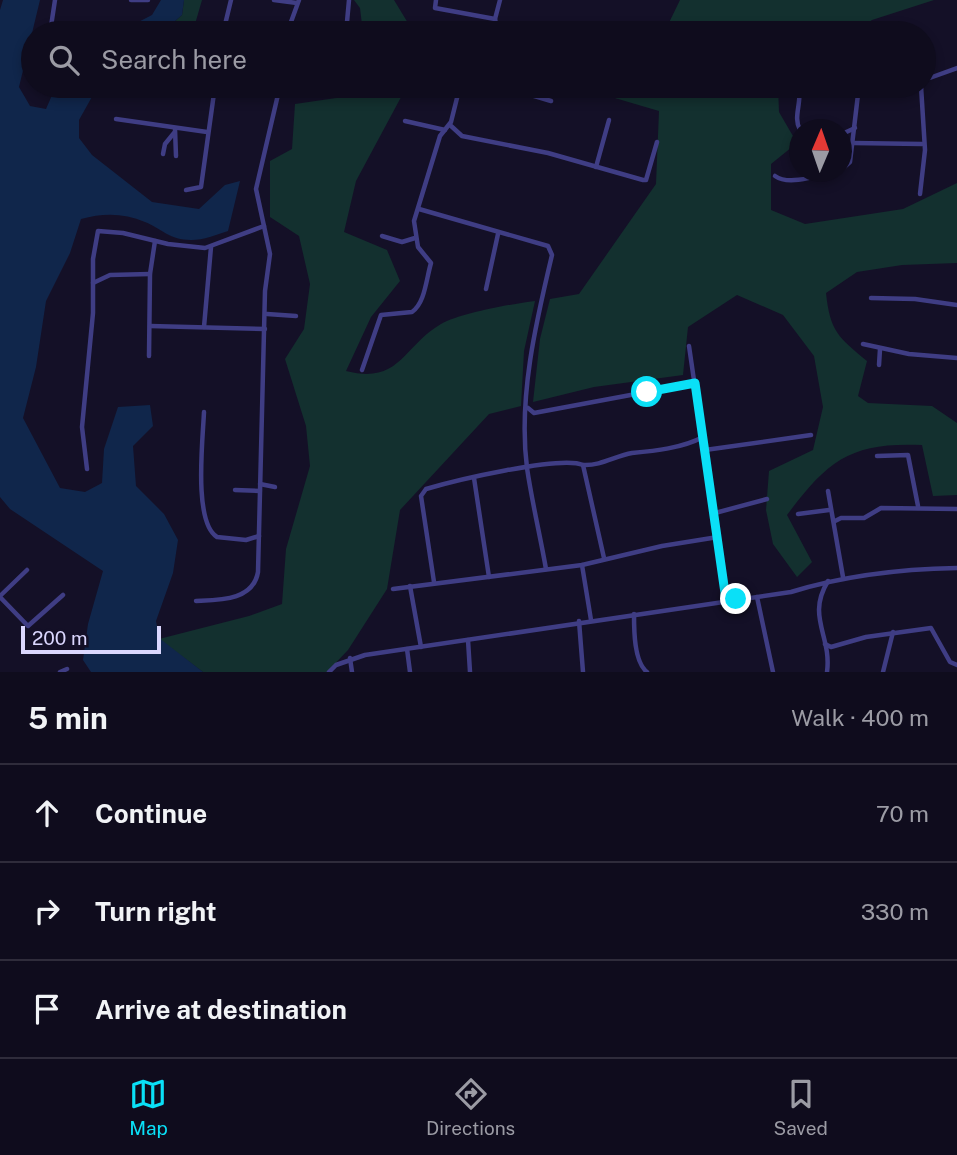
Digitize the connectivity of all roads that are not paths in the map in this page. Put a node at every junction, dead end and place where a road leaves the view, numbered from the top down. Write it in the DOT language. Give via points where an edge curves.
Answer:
graph roads {
  1 [pos="55,0"];
  2 [pos="131,0"];
  3 [pos="148,0"];
  4 [pos="231,0"];
  5 [pos="275,0"];
  6 [pos="349,0"];
  7 [pos="436,0"];
  8 [pos="500,0"];
  9 [pos="298,2"];
  10 [pos="495,19"];
  11 [pos="52,21"];
  12 [pos="226,21"];
  13 [pos="291,21"];
  14 [pos="347,21"];
  15 [pos="957,68"];
  16 [pos="936,76"];
  17 [pos="213,98"];
  18 [pos="275,98"];
  19 [pos="457,98"];
  20 [pos="541,98"];
  21 [pos="800,98"];
  22 [pos="858,98"];
  23 [pos="922,98"];
  24 [pos="551,101"];
  25 [pos="116,119"];
  26 [pos="797,119"];
  27 [pos="609,120"];
  28 [pos="405,121"];
  29 [pos="448,128"];
  30 [pos="855,128"];
  31 [pos="852,129"];
  32 [pos="175,131"];
  33 [pos="207,132"];
  34 [pos="657,142"];
  35 [pos="853,143"];
  36 [pos="922,144"];
  37 [pos="852,149"];
  38 [pos="163,154"];
  39 [pos="176,156"];
  40 [pos="596,167"];
  41 [pos="775,176"];
  42 [pos="789,179"];
  43 [pos="186,190"];
  44 [pos="920,194"];
  45 [pos="419,209"];
  46 [pos="264,226"];
  47 [pos="498,234"];
  48 [pos="382,236"];
  49 [pos="415,239"];
  50 [pos="156,240"];
  51 [pos="211,247"];
  52 [pos="150,274"];
  53 [pos="93,283"];
  54 [pos="486,289"];
  55 [pos="871,298"];
  56 [pos="957,305"];
  57 [pos="267,314"];
  58 [pos="296,316"];
  59 [pos="150,326"];
  60 [pos="204,327"];
  61 [pos="265,329"];
  62 [pos="863,344"];
  63 [pos="689,346"];
  64 [pos="880,349"];
  65 [pos="149,356"];
  66 [pos="957,358"];
  67 [pos="879,365"];
  68 [pos="362,370"];
  69 [pos="695,383"];
  70 [pos="527,408"];
  71 [pos="204,412"];
  72 [pos="811,435"];
  73 [pos="703,437"];
  74 [pos="705,450"];
  75 [pos="877,456"];
  76 [pos="583,465"];
  77 [pos="527,467"];
  78 [pos="87,468"];
  79 [pos="474,478"];
  80 [pos="260,487"];
  81 [pos="275,487"];
  82 [pos="235,491"];
  83 [pos="828,491"];
  84 [pos="767,499"];
  85 [pos="918,506"];
  86 [pos="957,509"];
  87 [pos="829,510"];
  88 [pos="715,513"];
  89 [pos="798,514"];
  90 [pos="835,521"];
  91 [pos="259,535"];
  92 [pos="718,537"];
  93 [pos="604,558"];
  94 [pos="582,565"];
  95 [pos="957,568"];
  96 [pos="546,569"];
  97 [pos="27,570"];
  98 [pos="843,577"];
  99 [pos="489,578"];
  100 [pos="829,580"];
  101 [pos="434,582"];
  102 [pos="410,586"];
  103 [pos="393,589"];
  104 [pos="0,596"];
  105 [pos="63,596"];
  106 [pos="757,597"];
  107 [pos="726,600"];
  108 [pos="196,601"];
  109 [pos="634,614"];
  110 [pos="591,620"];
  111 [pos="579,621"];
  112 [pos="893,632"];
  113 [pos="468,640"];
  114 [pos="825,644"];
  115 [pos="421,647"];
  116 [pos="407,649"];
  117 [pos="350,658"];
  118 [pos="957,665"];
  119 [pos="67,669"];
  120 [pos="60,672"];
  121 [pos="329,672"];
  122 [pos="352,672"];
  123 [pos="410,672"];
  124 [pos="470,672"];
  125 [pos="583,672"];
  126 [pos="648,672"];
  127 [pos="773,672"];
  128 [pos="827,672"];
  129 [pos="883,672"];
  1 -- 11 [label="street"];
  2 -- 3 [label="street"];
  4 -- 12 [label="street"];
  5 -- 9 [label="street"];
  6 -- 14 [label="street"];
  7 -- 10 [label="street" via="435,8"];
  8 -- 10 [label="street"];
  9 -- 13 [label="street"];
  15 -- 16 [label="street"];
  17 -- 33 [label="street"];
  18 -- 46 [label="street" via="257,180"];
  19 -- 29 [label="street"];
  20 -- 24 [label="street"];
  21 -- 26 [label="street"];
  22 -- 30 [label="street"];
  23 -- 36 [label="street"];
  25 -- 32 [label="street"];
  27 -- 40 [label="street"];
  28 -- 29 [label="street"];
  29 -- 40 [label="street" via="462,136"];
  29 -- 45 [label="street" via="440,136"];
  30 -- 31 [label="street"];
  30 -- 35 [label="street"];
  32 -- 33 [label="street"];
  32 -- 38 [label="street"];
  32 -- 39 [label="street"];
  33 -- 43 [label="street" via="201,187"];
  34 -- 40 [label="street" via="646,180"];
  35 -- 36 [label="street"];
  35 -- 37 [label="street"];
  36 -- 44 [label="street"];
  41 -- 42 [label="street"];
  45 -- 47 [label="street"];
  45 -- 49 [label="street"];
  46 -- 51 [label="street"];
  46 -- 57 [label="street" via="270,254"];
  47 -- 54 [label="street"];
  47 -- 70 [label="street" via="548,246 552,255"];
  48 -- 49 [label="street" via="402,242"];
  49 -- 68 [label="street" via="431,263 424,300 412,312 381,315"];
  50 -- 51 [label="street"];
  50 -- 52 [label="street"];
  50 -- 53 [label="street" via="98,231"];
  51 -- 60 [label="street"];
  52 -- 53 [label="street" via="110,275"];
  52 -- 59 [label="street"];
  53 -- 78 [label="street" via="82,427"];
  55 -- 56 [label="street"];
  57 -- 58 [label="street"];
  57 -- 61 [label="street"];
  59 -- 60 [label="street"];
  59 -- 65 [label="street"];
  60 -- 61 [label="street"];
  61 -- 80 [label="street"];
  62 -- 64 [label="street"];
  63 -- 69 [label="street"];
  64 -- 66 [label="street"];
  64 -- 67 [label="street"];
  69 -- 70 [label="street" via="534,413"];
  69 -- 73 [label="street"];
  70 -- 77 [label="street"];
  71 -- 91 [label="street" via="201,472 206,524 216,537 246,540"];
  72 -- 74 [label="street"];
  73 -- 74 [label="street"];
  73 -- 76 [label="street" via="652,453 630,453 596,466"];
  74 -- 88 [label="street"];
  75 -- 85 [label="street" via="908,455"];
  76 -- 77 [label="street"];
  76 -- 93 [label="street"];
  77 -- 79 [label="street"];
  77 -- 96 [label="street"];
  79 -- 99 [label="street"];
  79 -- 101 [label="street" via="426,489 421,496"];
  80 -- 81 [label="street"];
  80 -- 82 [label="street"];
  80 -- 91 [label="street"];
  83 -- 87 [label="street"];
  84 -- 88 [label="street"];
  85 -- 86 [label="street"];
  85 -- 90 [label="street" via="881,508 864,518"];
  87 -- 89 [label="street"];
  87 -- 90 [label="street"];
  88 -- 92 [label="street"];
  90 -- 98 [label="street"];
  91 -- 108 [label="street" via="259,566 252,587 232,598"];
  92 -- 93 [label="street"];
  92 -- 107 [label="street"];
  93 -- 94 [label="street"];
  94 -- 96 [label="street"];
  94 -- 110 [label="street"];
  95 -- 98 [label="street"];
  96 -- 99 [label="street"];
  97 -- 104 [label="street"];
  98 -- 100 [label="street"];
  99 -- 101 [label="street"];
  100 -- 106 [label="street"];
  100 -- 114 [label="street" via="817,610"];
  101 -- 102 [label="street"];
  102 -- 103 [label="street"];
  102 -- 115 [label="street"];
  104 -- 105 [label="street" via="28,626"];
  106 -- 107 [label="street"];
  106 -- 127 [label="street"];
  107 -- 109 [label="street"];
  109 -- 110 [label="street"];
  109 -- 126 [label="street" via="637,649"];
  110 -- 111 [label="street"];
  111 -- 113 [label="street"];
  111 -- 125 [label="street"];
  112 -- 114 [label="street" via="831,647"];
  112 -- 118 [label="street" via="931,628 950,662"];
  112 -- 129 [label="street"];
  113 -- 115 [label="street"];
  113 -- 124 [label="street"];
  114 -- 128 [label="street"];
  115 -- 116 [label="street"];
  116 -- 117 [label="street"];
  116 -- 123 [label="street"];
  117 -- 121 [label="street"];
  117 -- 122 [label="street"];
  119 -- 120 [label="street"];
}
